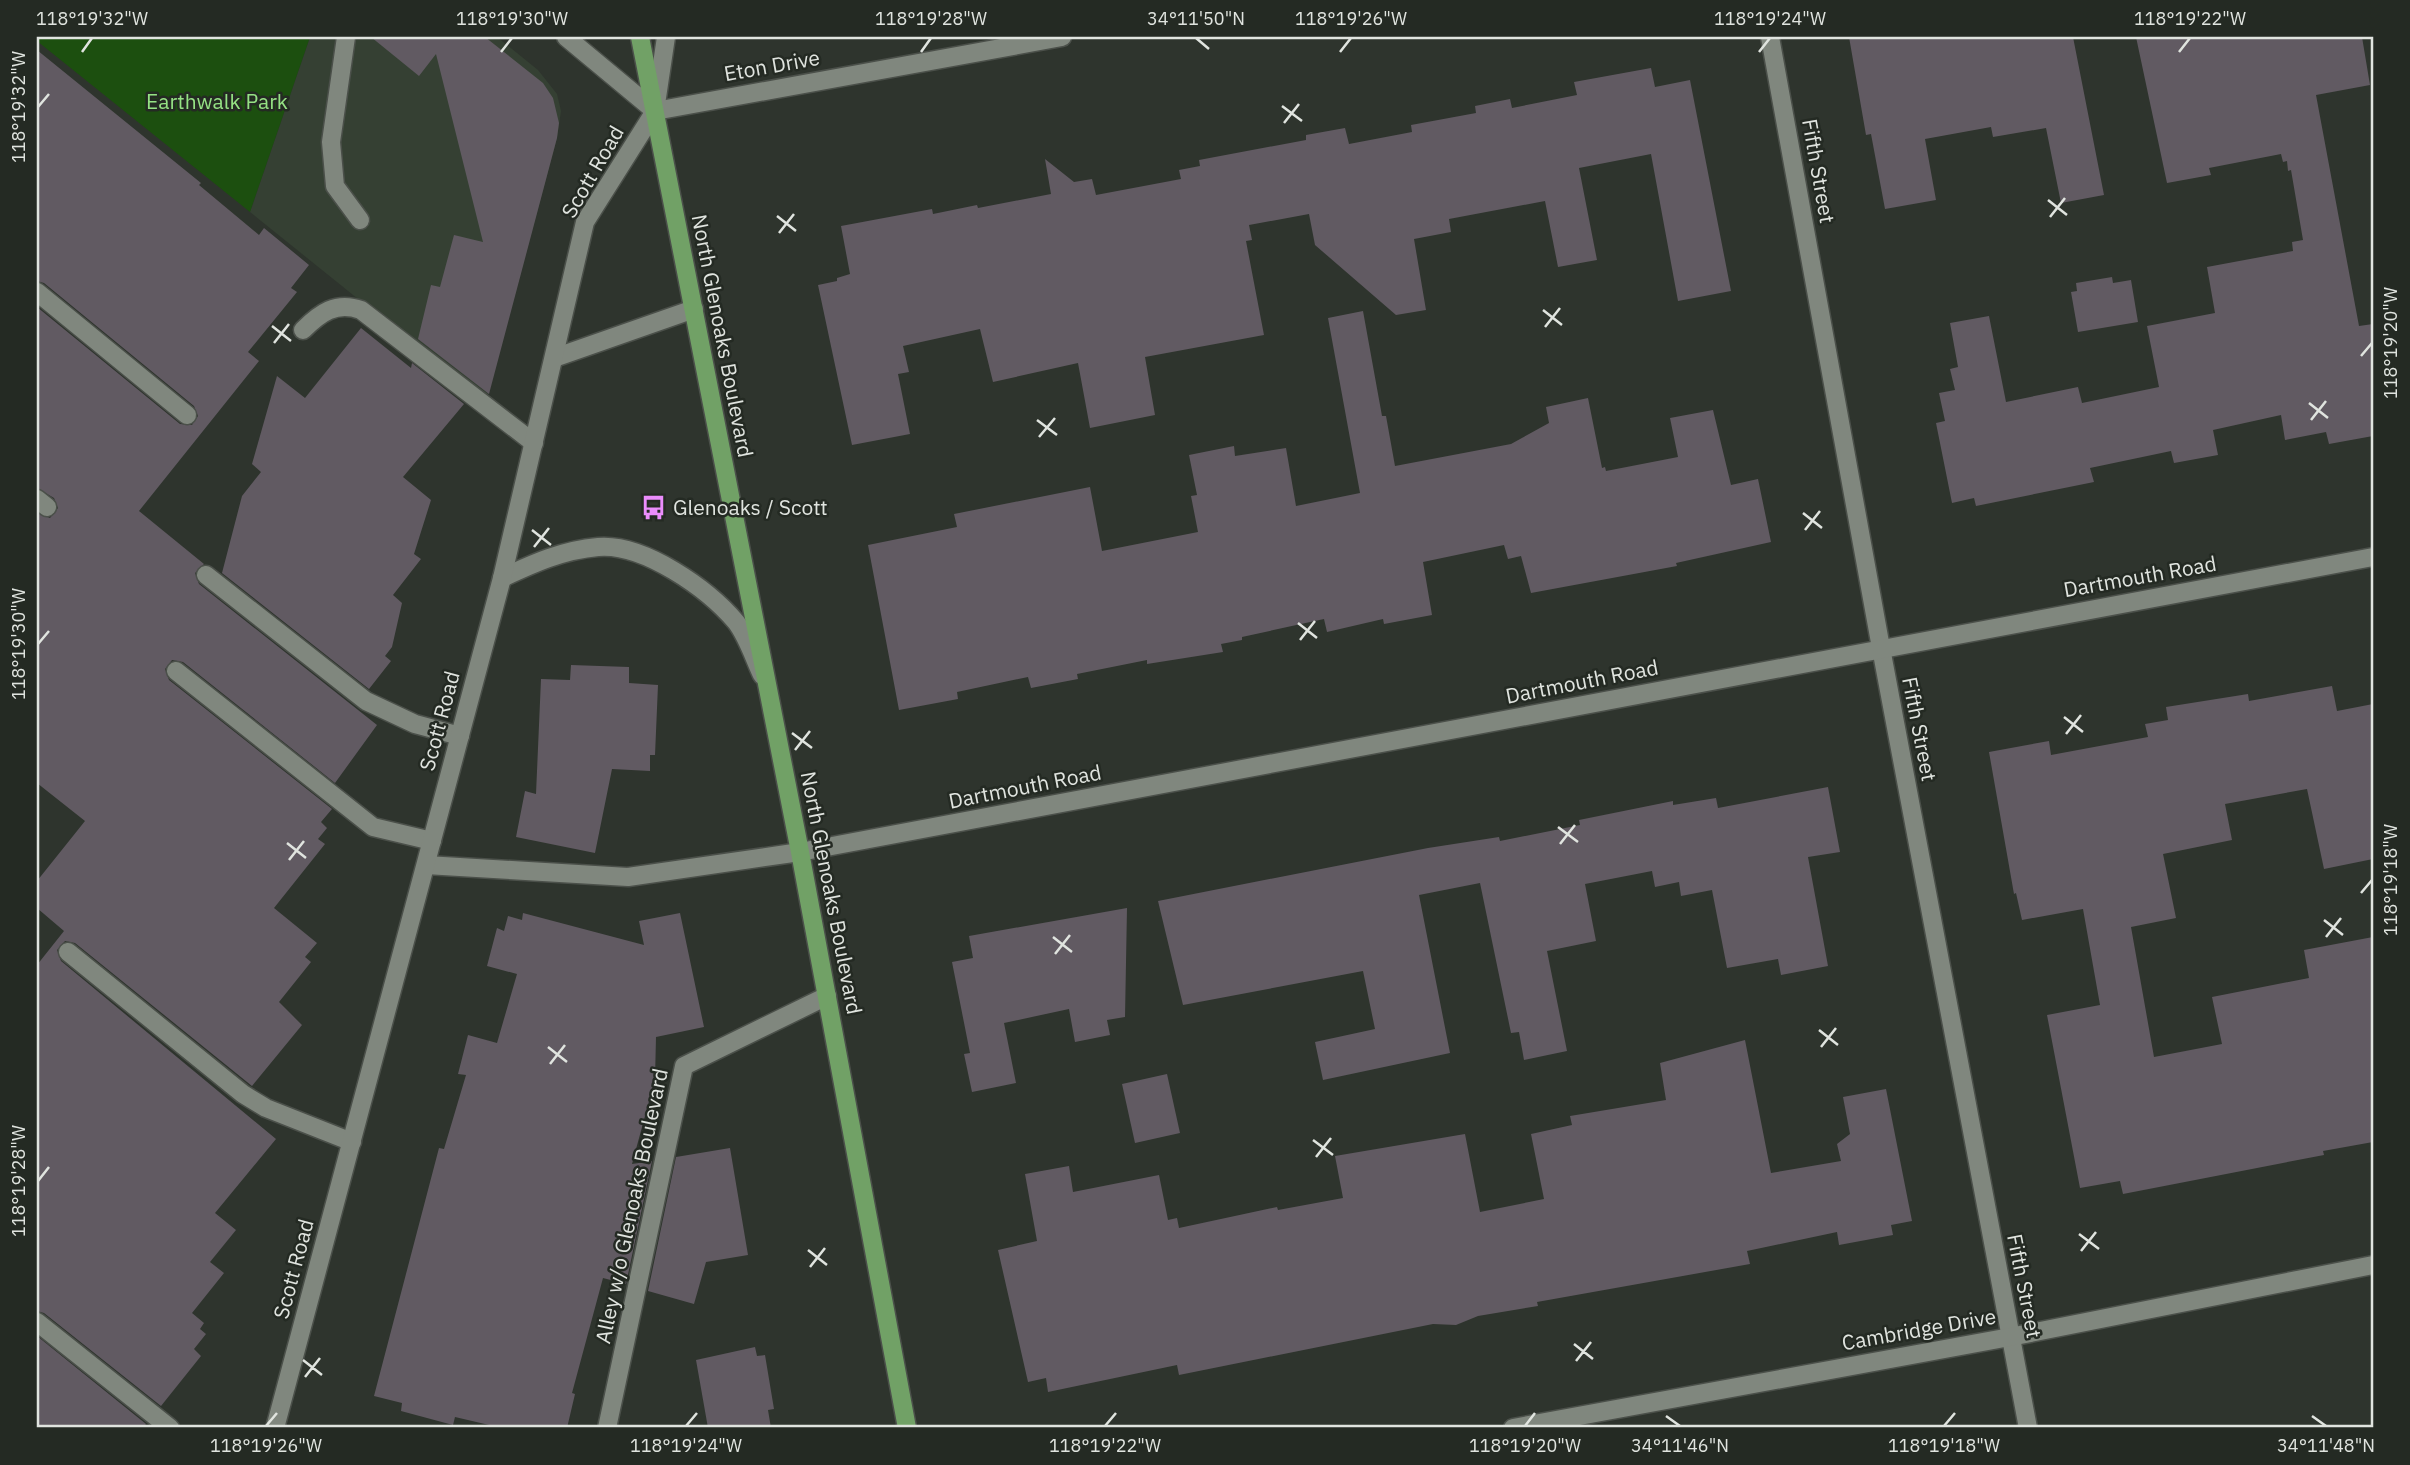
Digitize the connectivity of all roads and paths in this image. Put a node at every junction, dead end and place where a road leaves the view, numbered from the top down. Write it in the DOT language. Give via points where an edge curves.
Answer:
graph roads {
  1 [pos="346,37"];
  2 [pos="566,37"];
  3 [pos="640,37"];
  4 [pos="666,37"];
  5 [pos="1062,37"];
  6 [pos="1770,37"];
  7 [pos="655,111"];
  8 [pos="360,220"];
  9 [pos="37,292"];
  10 [pos="694,309"];
  11 [pos="303,330"];
  12 [pos="554,358"];
  13 [pos="187,415"];
  14 [pos="534,443"];
  15 [pos="2373,557"];
  16 [pos="206,575"];
  17 [pos="502,578"];
  18 [pos="1881,648"];
  19 [pos="176,671"];
  20 [pos="768,687"];
  21 [pos="460,736"];
  22 [pos="432,841"];
  23 [pos="800,852"];
  24 [pos="426,865"];
  25 [pos="68,953"];
  26 [pos="827,996"];
  27 [pos="352,1142"];
  28 [pos="2373,1265"];
  29 [pos="37,1322"];
  30 [pos="2010,1337"];
  31 [pos="170,1428"];
  32 [pos="275,1428"];
  33 [pos="607,1428"];
  34 [pos="908,1428"];
  35 [pos="1513,1428"];
  36 [pos="2028,1428"];
  1 -- 8 [label="street" via="331,142 335,186"];
  2 -- 7 [label="street"];
  3 -- 7 [label="main road, North Glenoaks Boulevard"];
  4 -- 7 [label="street, Scott Road"];
  5 -- 7 [label="street, Eton Drive"];
  6 -- 18 [label="street, Fifth Street"];
  7 -- 10 [label="main road, North Glenoaks Boulevard"];
  7 -- 12 [label="street, Scott Road" via="585,222"];
  9 -- 13 [label="street"];
  10 -- 12 [label="street"];
  10 -- 20 [label="main road, North Glenoaks Boulevard"];
  11 -- 14 [label="street" via="324,311 348,305 361,310"];
  12 -- 14 [label="street, Scott Road"];
  14 -- 17 [label="street, Scott Road"];
  15 -- 18 [label="street, Dartmouth Road"];
  16 -- 21 [label="street" via="366,701 415,724"];
  17 -- 20 [label="street" via="551,555 601,547 639,555 698,585 738,624"];
  17 -- 21 [label="street, Scott Road"];
  18 -- 23 [label="street, Dartmouth Road"];
  18 -- 30 [label="street, Fifth Street"];
  19 -- 22 [label="street" via="373,827"];
  20 -- 23 [label="main road, North Glenoaks Boulevard"];
  21 -- 22 [label="street, Scott Road"];
  22 -- 24 [label="street, Scott Road"];
  23 -- 24 [label="street, Dartmouth Road" via="628,877"];
  23 -- 26 [label="main road, North Glenoaks Boulevard"];
  24 -- 27 [label="street, Scott Road"];
  25 -- 27 [label="street" via="243,1094 266,1108"];
  26 -- 33 [label="street, Alley w/o Glenoaks Boulevard" via="684,1066"];
  26 -- 34 [label="main road, North Glenoaks Boulevard"];
  27 -- 32 [label="street, Scott Road"];
  28 -- 30 [label="street, Cambridge Drive"];
  29 -- 31 [label="street"];
  30 -- 35 [label="street, Cambridge Drive"];
  30 -- 36 [label="street, Fifth Street"];
}
